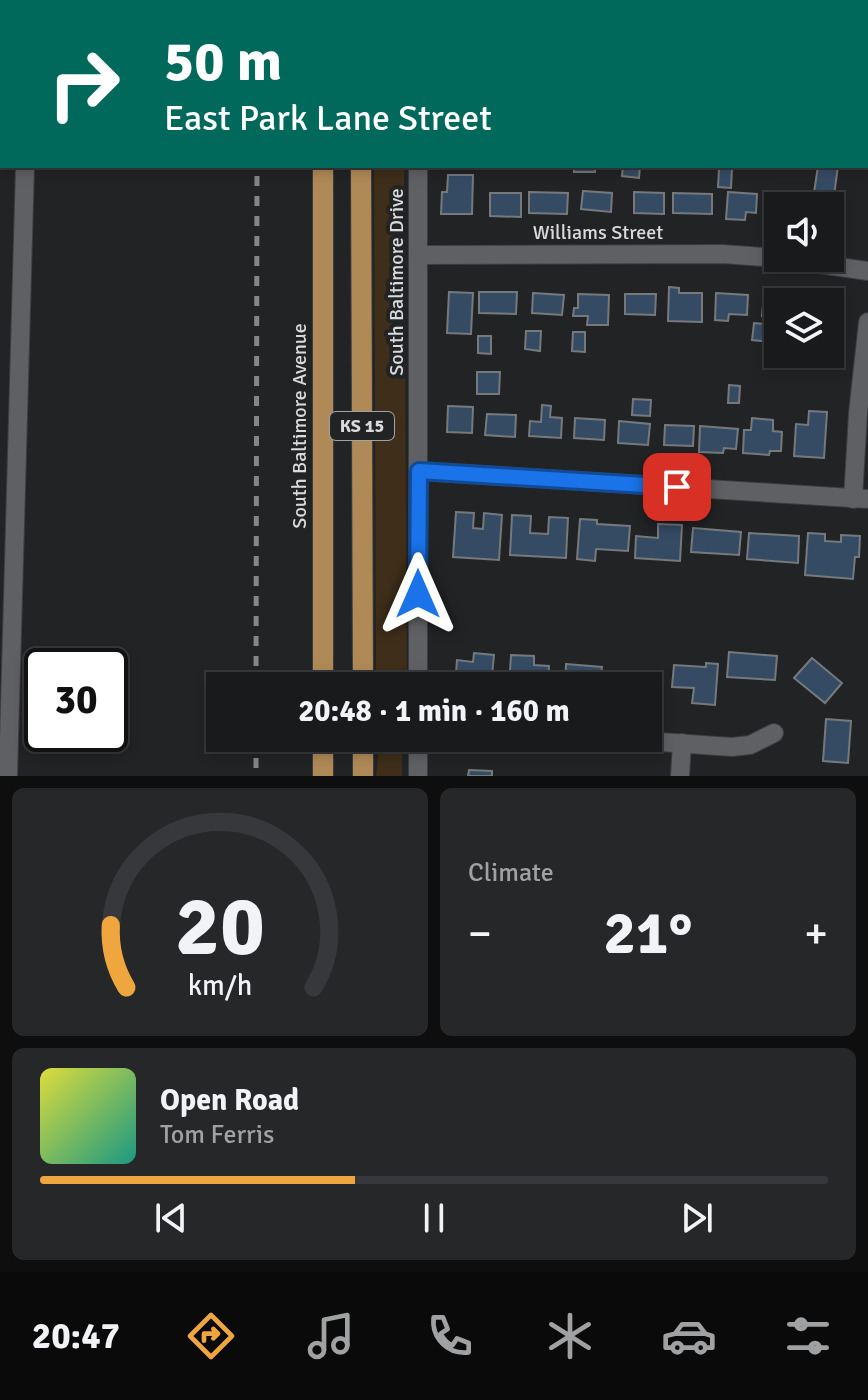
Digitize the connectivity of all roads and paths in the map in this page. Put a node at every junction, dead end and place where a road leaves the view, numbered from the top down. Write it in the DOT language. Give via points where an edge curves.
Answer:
graph roads {
  1 [pos="25,168"];
  2 [pos="323,168"];
  3 [pos="361,168"];
  4 [pos="418,168"];
  5 [pos="418,255"];
  6 [pos="764,257"];
  7 [pos="844,268"];
  8 [pos="868,271"];
  9 [pos="868,322"];
  10 [pos="419,471"];
  11 [pos="861,499"];
  12 [pos="323,672"];
  13 [pos="363,672"];
  14 [pos="418,672"];
  15 [pos="774,733"];
  16 [pos="662,742"];
  17 [pos="682,743"];
  18 [pos="323,752"];
  19 [pos="363,752"];
  20 [pos="418,752"];
  21 [pos="8,776"];
  22 [pos="323,776"];
  23 [pos="363,776"];
  24 [pos="418,776"];
  25 [pos="680,776"];
  1 -- 21 [label="street"];
  2 -- 12 [label="main road, South Baltimore Avenue / KS 15"];
  3 -- 13 [label="main road, KS 15"];
  4 -- 5 [label="street, South Baltimore Drive"];
  5 -- 6 [label="street, Williams Street"];
  5 -- 10 [label="street, South Baltimore Drive"];
  7 -- 8 [label="street, Williams Street"];
  9 -- 11 [label="street" via="858,413"];
  10 -- 11 [label="street"];
  10 -- 14 [label="street, South Baltimore Drive"];
  15 -- 17 [label="street" via="741,747"];
  16 -- 17 [label="street"];
  17 -- 25 [label="street"];
  18 -- 22 [label="main road"];
  19 -- 23 [label="main road"];
  20 -- 24 [label="street"];
}
